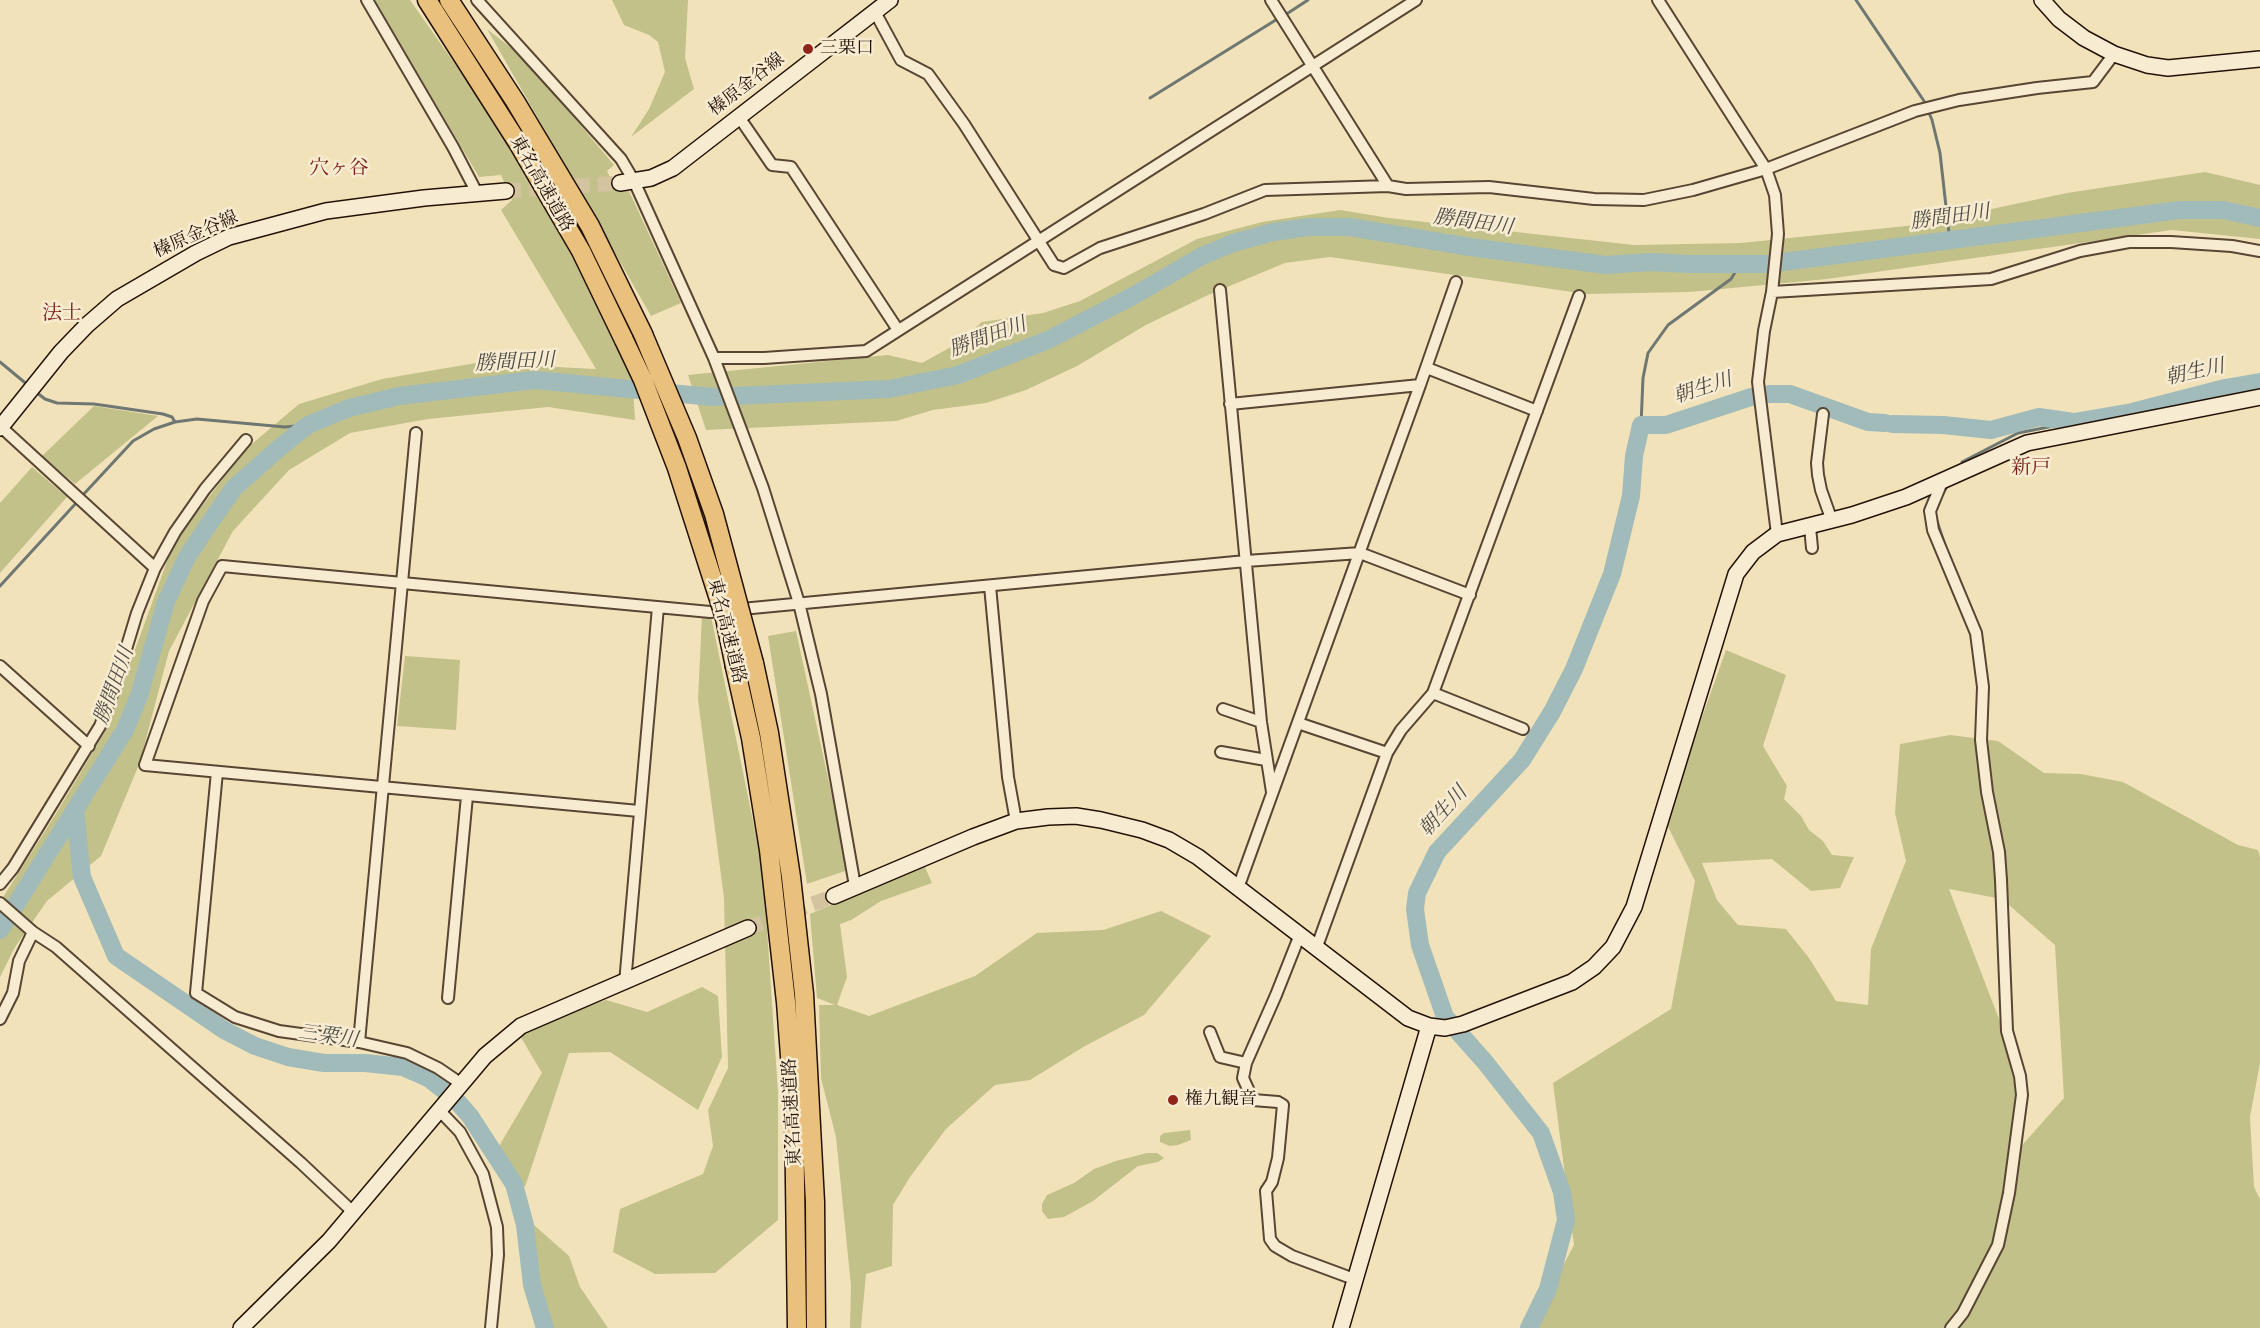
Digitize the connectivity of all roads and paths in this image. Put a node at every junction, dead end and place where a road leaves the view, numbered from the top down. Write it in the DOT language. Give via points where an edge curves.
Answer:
graph roads {
  1 [pos="367,0"];
  2 [pos="427,0"];
  3 [pos="449,0"];
  4 [pos="477,0"];
  5 [pos="890,0"];
  6 [pos="1271,0"];
  7 [pos="1416,0"];
  8 [pos="1658,0"];
  9 [pos="2042,0"];
  10 [pos="874,12"];
  11 [pos="2114,54"];
  12 [pos="2260,59"];
  13 [pos="1313,65"];
  14 [pos="739,117"];
  15 [pos="1766,169"];
  16 [pos="627,182"];
  17 [pos="1388,186"];
  18 [pos="506,191"];
  19 [pos="477,194"];
  20 [pos="1038,241"];
  21 [pos="2260,250"];
  22 [pos="1456,282"];
  23 [pos="1220,290"];
  24 [pos="1772,292"];
  25 [pos="1579,296"];
  26 [pos="898,330"];
  27 [pos="714,357"];
  28 [pos="1427,368"];
  29 [pos="1420,385"];
  30 [pos="2260,397"];
  31 [pos="1230,404"];
  32 [pos="1537,411"];
  33 [pos="1823,414"];
  34 [pos="0,428"];
  35 [pos="416,433"];
  36 [pos="246,440"];
  37 [pos="1942,482"];
  38 [pos="1832,521"];
  39 [pos="1810,526"];
  40 [pos="1777,534"];
  41 [pos="1812,548"];
  42 [pos="1360,553"];
  43 [pos="1246,561"];
  44 [pos="155,568"];
  45 [pos="402,583"];
  46 [pos="990,586"];
  47 [pos="1470,594"];
  48 [pos="799,603"];
  49 [pos="658,607"];
  50 [pos="0,666"];
  51 [pos="1433,693"];
  52 [pos="1223,710"];
  53 [pos="1261,722"];
  54 [pos="1298,723"];
  55 [pos="1523,729"];
  56 [pos="89,746"];
  57 [pos="1221,752"];
  58 [pos="1388,753"];
  59 [pos="1266,760"];
  60 [pos="217,772"];
  61 [pos="382,788"];
  62 [pos="1272,792"];
  63 [pos="467,796"];
  64 [pos="639,812"];
  65 [pos="1016,821"];
  66 [pos="0,884"];
  67 [pos="855,886"];
  68 [pos="1238,888"];
  69 [pos="834,896"];
  70 [pos="0,903"];
  71 [pos="747,928"];
  72 [pos="30,930"];
  73 [pos="1299,936"];
  74 [pos="1316,949"];
  75 [pos="625,982"];
  76 [pos="448,998"];
  77 [pos="0,1019"];
  78 [pos="1429,1026"];
  79 [pos="1209,1032"];
  80 [pos="359,1042"];
  81 [pos="1246,1064"];
  82 [pos="460,1083"];
  83 [pos="440,1110"];
  84 [pos="353,1212"];
  85 [pos="1354,1279"];
  86 [pos="241,1328"];
  87 [pos="491,1328"];
  88 [pos="798,1328"];
  89 [pos="816,1328"];
  90 [pos="1341,1328"];
  91 [pos="1951,1328"];
  1 -- 19 [label="street"];
  2 -- 88 [label="highway, 東名高速道路, bridge" via="581,251 624,340 677,468 725,618 770,850 786,1002 794,1110"];
  3 -- 89 [label="highway, 東名高速道路, bridge" via="585,218 643,334 714,514 754,663 790,866 804,994 815,1202"];
  4 -- 16 [label="street" via="621,159"];
  5 -- 10 [label="street, 榛原金谷線"];
  6 -- 13 [label="street"];
  7 -- 13 [label="street"];
  8 -- 15 [label="street"];
  9 -- 11 [label="street" via="2084,38"];
  10 -- 14 [label="street, 榛原金谷線"];
  10 -- 20 [label="street" via="901,60 928,74 964,124"];
  11 -- 12 [label="street" via="2168,68"];
  11 -- 15 [label="street" via="2093,81 1959,100 1915,111"];
  13 -- 17 [label="street"];
  13 -- 20 [label="street"];
  14 -- 16 [label="street, 榛原金谷線" via="673,168 651,178"];
  14 -- 26 [label="street" via="772,165 791,167"];
  15 -- 17 [label="street" via="1644,200 1594,199 1489,187"];
  15 -- 24 [label="street" via="1775,195 1778,234"];
  16 -- 27 [label="street"];
  17 -- 20 [label="street" via="1265,190 1100,248 1064,268 1054,265"];
  18 -- 19 [label="street, 榛原金谷線"];
  19 -- 34 [label="street, 榛原金谷線" via="326,211 229,237 196,253 117,299 87,325"];
  20 -- 26 [label="street"];
  21 -- 24 [label="street" via="2129,242 2080,251 1991,279"];
  22 -- 28 [label="street"];
  23 -- 31 [label="street"];
  24 -- 40 [label="street" via="1758,382"];
  25 -- 32 [label="street"];
  26 -- 27 [label="street" via="866,351"];
  27 -- 48 [label="street" via="764,488"];
  28 -- 29 [label="street"];
  28 -- 32 [label="street"];
  29 -- 31 [label="street"];
  29 -- 42 [label="street"];
  30 -- 37 [label="street" via="2027,443"];
  31 -- 43 [label="street"];
  32 -- 47 [label="street"];
  33 -- 38 [label="street" via="1818,475"];
  34 -- 44 [label="street"];
  35 -- 45 [label="street"];
  36 -- 44 [label="street" via="205,489"];
  37 -- 38 [label="street"];
  37 -- 91 [label="street" via="1930,511 1933,530 1976,633 1983,687 1981,740 1999,852 2007,1031 2022,1095 1998,1245 1963,1313"];
  38 -- 39 [label="street"];
  39 -- 40 [label="street"];
  39 -- 41 [label="street"];
  40 -- 78 [label="street" via="1753,552 1736,574 1634,907 1613,947 1572,982 1463,1024"];
  42 -- 43 [label="street"];
  42 -- 47 [label="street"];
  42 -- 54 [label="street"];
  43 -- 46 [label="street"];
  43 -- 53 [label="street"];
  44 -- 56 [label="street" via="113,692"];
  45 -- 49 [label="street"];
  45 -- 60 [label="street" via="222,566 202,601 146,765"];
  45 -- 61 [label="street"];
  46 -- 48 [label="street"];
  46 -- 65 [label="street" via="1008,777"];
  47 -- 51 [label="street"];
  48 -- 49 [label="street" via="710,612"];
  48 -- 67 [label="street" via="821,694"];
  49 -- 64 [label="street"];
  50 -- 56 [label="street"];
  51 -- 55 [label="street"];
  51 -- 58 [label="street" via="1401,730"];
  52 -- 53 [label="street"];
  53 -- 59 [label="street"];
  54 -- 58 [label="street"];
  54 -- 62 [label="street"];
  56 -- 66 [label="street"];
  57 -- 59 [label="street"];
  58 -- 74 [label="street"];
  59 -- 62 [label="street"];
  60 -- 61 [label="street"];
  60 -- 80 [label="street" via="196,993 235,1017 279,1031"];
  61 -- 63 [label="street"];
  61 -- 80 [label="street"];
  62 -- 68 [label="street"];
  63 -- 64 [label="street"];
  63 -- 76 [label="street"];
  64 -- 75 [label="street"];
  65 -- 67 [label="street"];
  65 -- 68 [label="street" via="1076,816 1142,830 1198,857"];
  67 -- 69 [label="street"];
  68 -- 73 [label="street"];
  70 -- 72 [label="street"];
  71 -- 75 [label="street"];
  72 -- 77 [label="street" via="18,962 13,993"];
  72 -- 84 [label="street" via="56,947"];
  73 -- 74 [label="street"];
  73 -- 81 [label="street"];
  74 -- 78 [label="street" via="1395,1010"];
  75 -- 82 [label="street" via="521,1026"];
  78 -- 85 [label="street"];
  79 -- 81 [label="street" via="1220,1057"];
  80 -- 82 [label="street" via="407,1053"];
  81 -- 85 [label="street" via="1243,1078 1253,1100 1283,1105 1278,1158 1266,1191 1270,1239 1292,1256"];
  82 -- 83 [label="street"];
  83 -- 84 [label="street"];
  83 -- 87 [label="street" via="460,1132 483,1174 496,1227 498,1255"];
  84 -- 86 [label="street"];
  85 -- 90 [label="street"];
}
